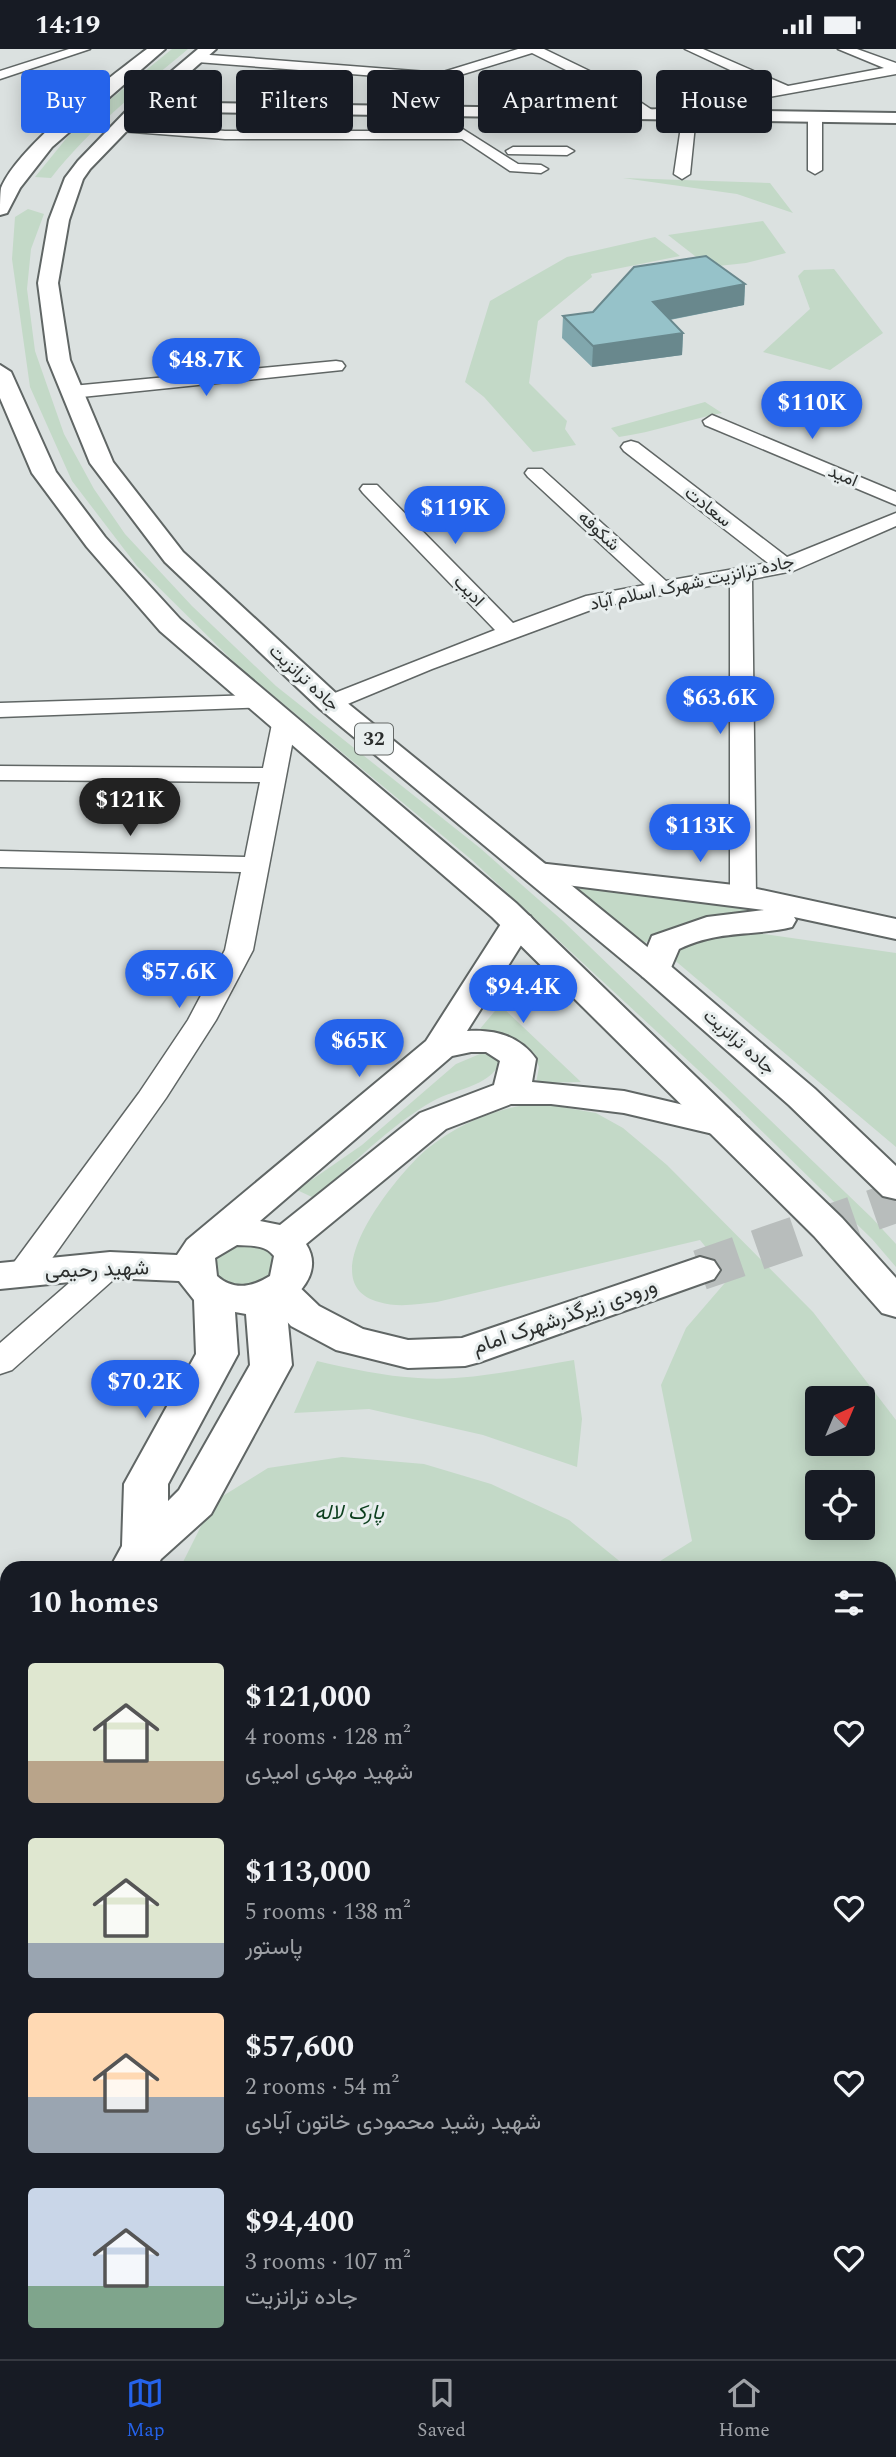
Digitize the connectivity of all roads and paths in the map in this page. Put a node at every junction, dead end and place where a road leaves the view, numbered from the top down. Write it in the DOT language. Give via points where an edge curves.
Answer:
graph roads {
  1 [pos="83,49"];
  2 [pos="157,49"];
  3 [pos="533,49"];
  4 [pos="691,49"];
  5 [pos="845,49"];
  6 [pos="202,54"];
  7 [pos="832,58"];
  8 [pos="896,69"];
  9 [pos="183,70"];
  10 [pos="0,75"];
  11 [pos="812,85"];
  12 [pos="786,90"];
  13 [pos="222,108"];
  14 [pos="367,110"];
  15 [pos="464,112"];
  16 [pos="649,115"];
  17 [pos="656,115"];
  18 [pos="772,116"];
  19 [pos="816,117"];
  20 [pos="896,118"];
  21 [pos="124,123"];
  22 [pos="120,127"];
  23 [pos="463,133"];
  24 [pos="687,133"];
  25 [pos="466,135"];
  26 [pos="489,151"];
  27 [pos="567,151"];
  28 [pos="541,169"];
  29 [pos="815,170"];
  30 [pos="682,174"];
  31 [pos="16,178"];
  32 [pos="54,182"];
  33 [pos="9,208"];
  34 [pos="0,218"];
  35 [pos="336,366"];
  36 [pos="0,372"];
  37 [pos="72,392"];
  38 [pos="712,421"];
  39 [pos="631,447"];
  40 [pos="535,473"];
  41 [pos="370,489"];
  42 [pos="896,499"];
  43 [pos="896,519"];
  44 [pos="785,566"];
  45 [pos="741,576"];
  46 [pos="663,590"];
  47 [pos="509,632"];
  48 [pos="259,702"];
  49 [pos="330,703"];
  50 [pos="0,710"];
  51 [pos="284,724"];
  52 [pos="0,773"];
  53 [pos="275,775"];
  54 [pos="0,859"];
  55 [pos="258,865"];
  56 [pos="538,873"];
  57 [pos="743,896"];
  58 [pos="852,919"];
  59 [pos="518,923"];
  60 [pos="896,929"];
  61 [pos="655,970"];
  62 [pos="439,1048"];
  63 [pos="507,1093"];
  64 [pos="726,1126"];
  65 [pos="896,1187"];
  66 [pos="284,1242"];
  67 [pos="110,1265"];
  68 [pos="205,1269"];
  69 [pos="700,1270"];
  70 [pos="12,1275"];
  71 [pos="271,1294"];
  72 [pos="896,1303"];
  73 [pos="0,1362"];
  74 [pos="139,1557"];
  1 -- 10 [label="street"];
  2 -- 31 [label="main road" via="110,85"];
  3 -- 6 [label="street" via="441,77"];
  3 -- 16 [label="street" via="601,82"];
  4 -- 12 [label="street"];
  5 -- 8 [label="street"];
  6 -- 9 [label="main road, جاده ترانزیت / 32"];
  7 -- 11 [label="street"];
  8 -- 11 [label="street"];
  11 -- 12 [label="street"];
  12 -- 16 [label="street"];
  13 -- 14 [label="main road"];
  15 -- 16 [label="main road"];
  16 -- 17 [label="main road"];
  18 -- 19 [label="main road"];
  19 -- 20 [label="main road"];
  19 -- 29 [label="street"];
  21 -- 22 [label="main road, جاده ترانزیت / 32"];
  22 -- 25 [label="street" via="225,135"];
  22 -- 32 [label="main road, جاده ترانزیت / 32"];
  23 -- 25 [label="street"];
  24 -- 30 [label="street"];
  25 -- 26 [label="street"];
  26 -- 27 [label="street"];
  26 -- 28 [label="street" via="515,168"];
  31 -- 32 [label="main road"];
  31 -- 33 [label="main road"];
  32 -- 37 [label="main road, جاده ترانزیت / 32" via="48,283 58,360"];
  33 -- 34 [label="main road"];
  35 -- 37 [label="street"];
  36 -- 48 [label="main road, 32" via="44,473 96,542 170,625"];
  37 -- 49 [label="main road, جاده ترانزیت / 32" via="102,463 174,557"];
  38 -- 42 [label="street, امید"];
  39 -- 44 [label="street, سعادت"];
  40 -- 46 [label="street, شکوفه"];
  41 -- 47 [label="street, ادیب"];
  43 -- 44 [label="street, جاده ترانزیت شهرک اسلام آباد"];
  44 -- 45 [label="street, جاده ترانزیت شهرک اسلام آباد"];
  45 -- 46 [label="street, جاده ترانزیت شهرک اسلام آباد"];
  45 -- 57 [label="street"];
  46 -- 47 [label="street, جاده ترانزیت شهرک اسلام آباد" via="594,601"];
  47 -- 49 [label="street, جاده ترانزیت شهرک اسلام آباد"];
  48 -- 50 [label="street"];
  48 -- 51 [label="main road, 32"];
  49 -- 56 [label="main road, جاده ترانزیت / 32"];
  51 -- 53 [label="street"];
  51 -- 59 [label="main road, 32"];
  52 -- 53 [label="street"];
  53 -- 55 [label="street"];
  54 -- 55 [label="street"];
  55 -- 70 [label="street" via="239,950 202,1020 151,1098"];
  56 -- 57 [label="main road"];
  56 -- 61 [label="main road, جاده ترانزیت / 32"];
  57 -- 58 [label="main road"];
  58 -- 60 [label="main road"];
  58 -- 61 [label="main road" via="738,920 702,926 664,943"];
  59 -- 62 [label="main road"];
  59 -- 64 [label="main road, 32"];
  61 -- 65 [label="main road, جاده ترانزیت / 32" via="802,1097"];
  62 -- 63 [label="main road" via="479,1040 512,1051 518,1068"];
  62 -- 68 [label="main road"];
  63 -- 64 [label="main road" via="624,1102"];
  63 -- 66 [label="main road" via="433,1121"];
  64 -- 72 [label="main road, 32" via="828,1227"];
  66 -- 68 [label="main road" via="262,1232 233,1232"];
  66 -- 71 [label="main road" via="293,1251 295,1271"];
  67 -- 68 [label="main road, شهید رحیمی"];
  67 -- 70 [label="main road, شهید رحیمی"];
  67 -- 73 [label="street"];
  68 -- 71 [label="main road, شهید رحیمی" via="230,1298"];
  68 -- 74 [label="main road" via="217,1354 146,1484"];
  69 -- 71 [label="main road, ورودی زیرگذرشهرک امام" via="465,1352 408,1354 351,1340"];
  71 -- 74 [label="main road" via="271,1365 195,1502"];
}
